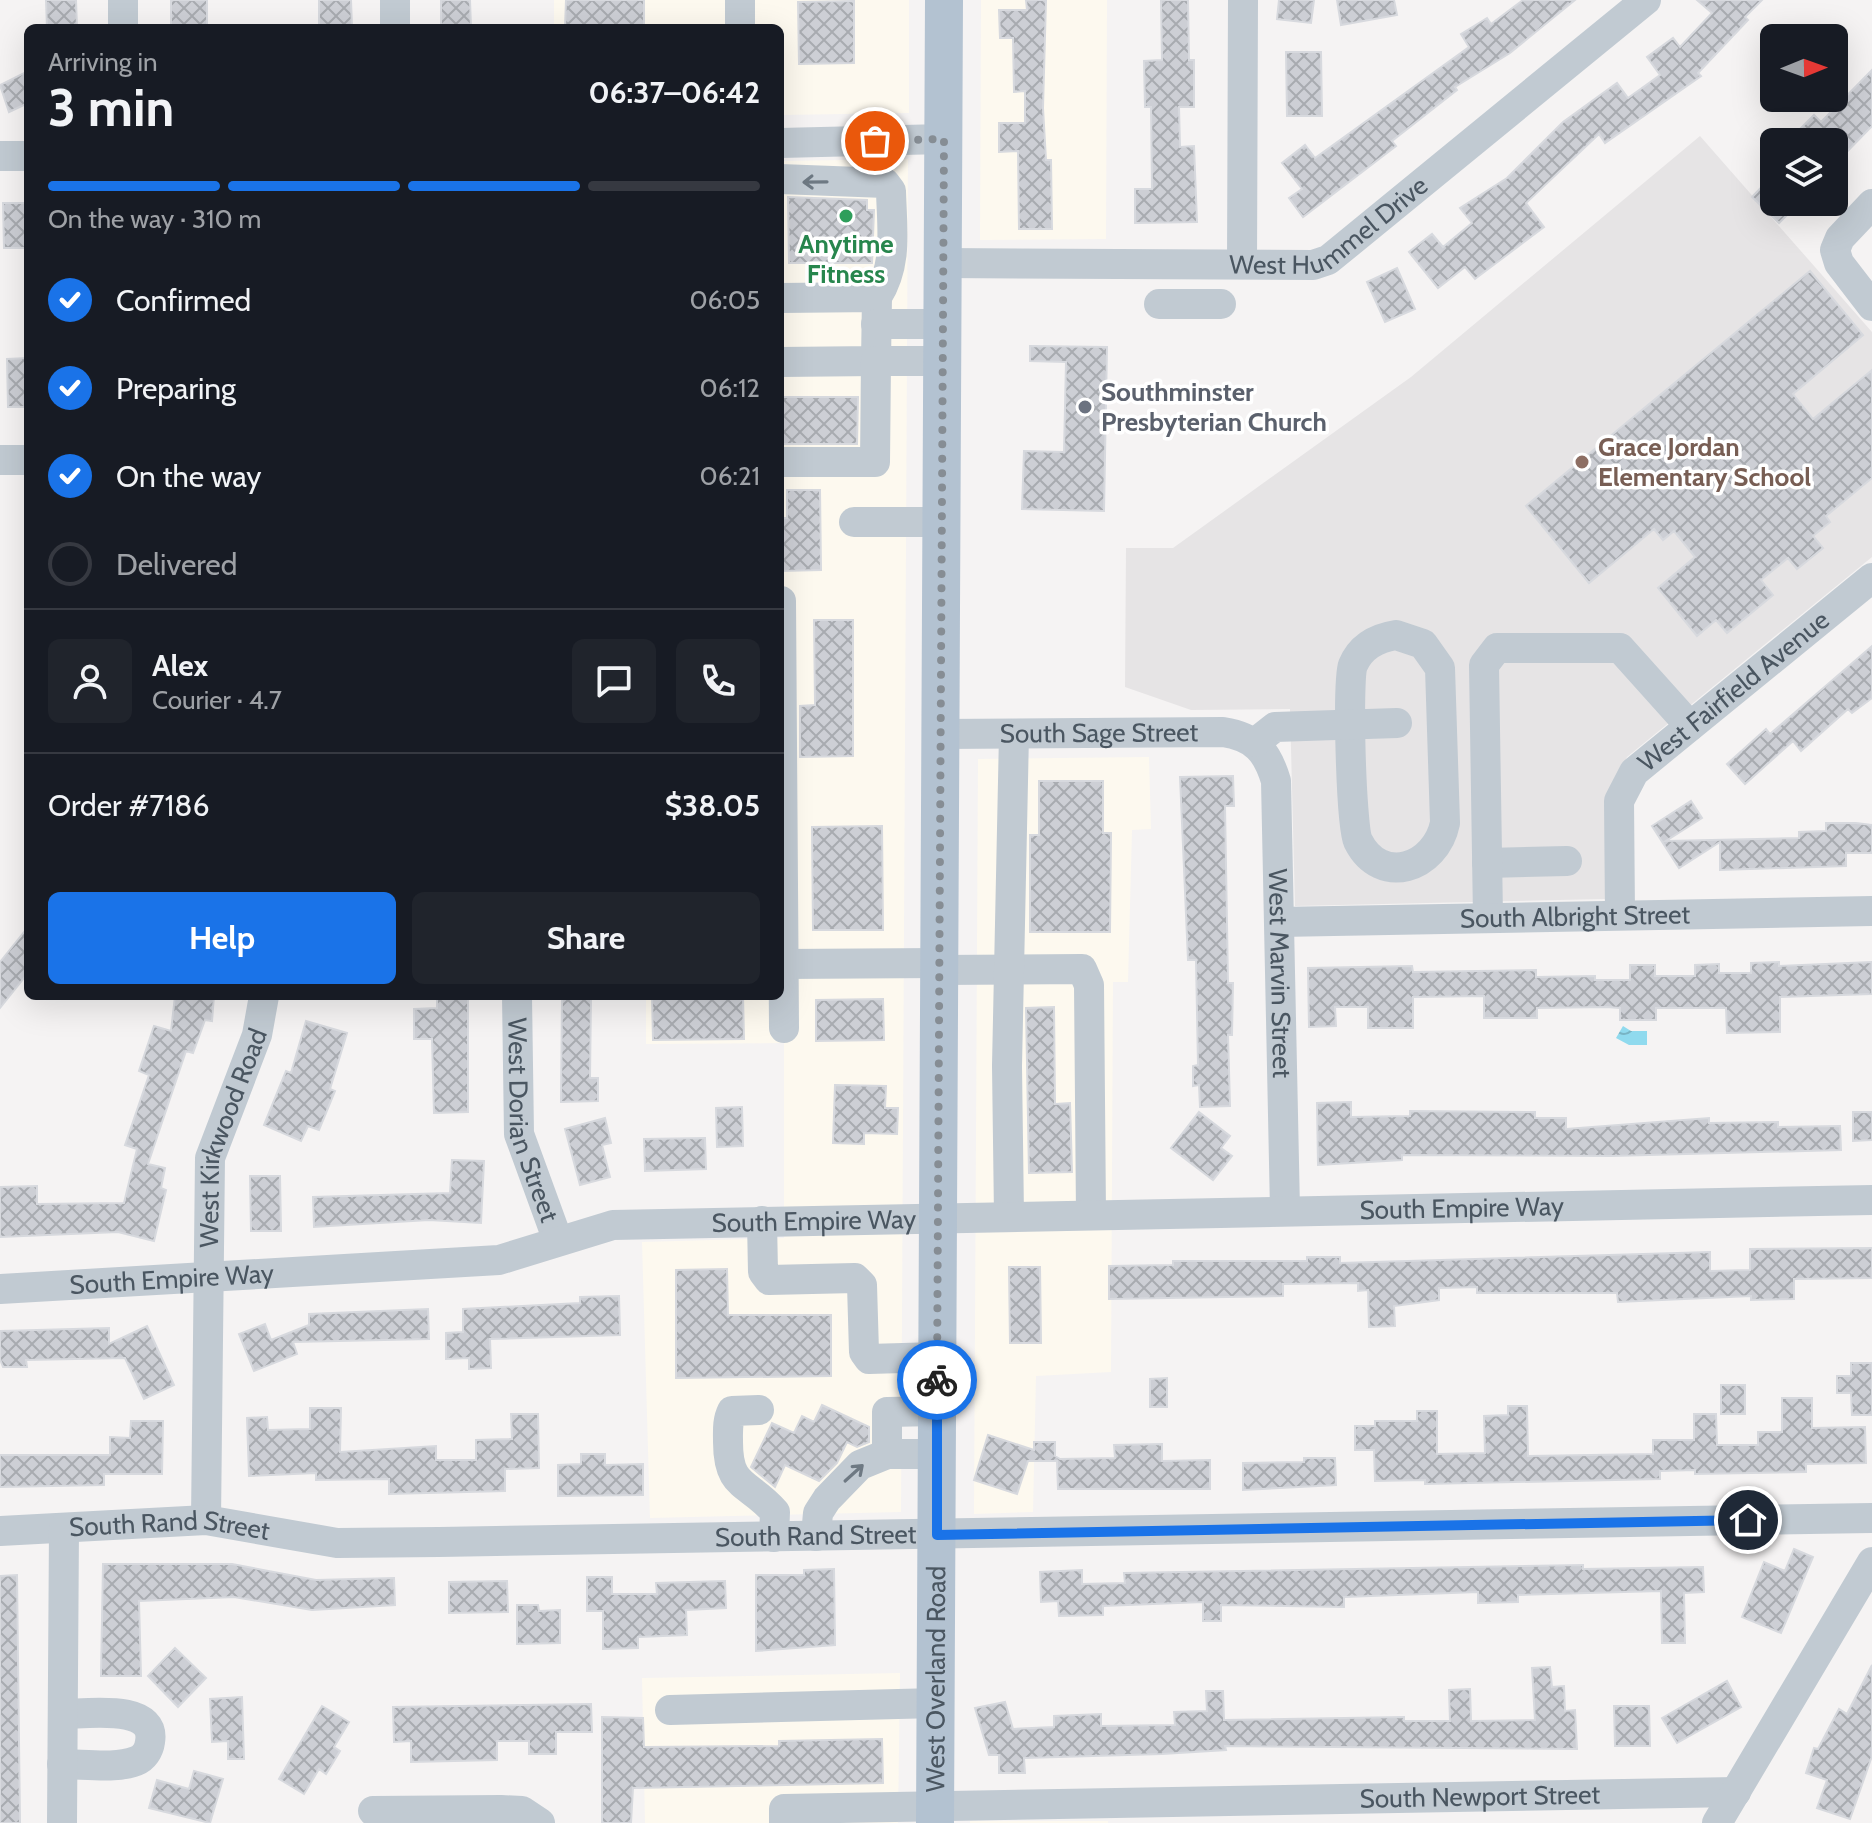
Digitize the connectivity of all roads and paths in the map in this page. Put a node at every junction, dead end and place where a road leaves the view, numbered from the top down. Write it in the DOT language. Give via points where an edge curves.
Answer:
graph roads {
  1 [pos="123,0"];
  2 [pos="395,0"];
  3 [pos="740,0"];
  4 [pos="944,0"];
  5 [pos="1243,0"];
  6 [pos="1646,0"];
  7 [pos="123,24"];
  8 [pos="395,24"];
  9 [pos="740,24"];
  10 [pos="944,139"];
  11 [pos="784,143"];
  12 [pos="0,156"];
  13 [pos="24,156"];
  14 [pos="784,179"];
  15 [pos="1872,204"];
  16 [pos="943,263"];
  17 [pos="1242,264"];
  18 [pos="784,299"];
  19 [pos="1159,304"];
  20 [pos="1221,304"];
  21 [pos="1872,306"];
  22 [pos="876,311"];
  23 [pos="943,342"];
  24 [pos="876,361"];
  25 [pos="784,362"];
  26 [pos="0,460"];
  27 [pos="24,460"];
  28 [pos="784,462"];
  29 [pos="854,522"];
  30 [pos="943,522"];
  31 [pos="1872,578"];
  32 [pos="1397,723"];
  33 [pos="1352,724"];
  34 [pos="1690,726"];
  35 [pos="941,734"];
  36 [pos="1014,734"];
  37 [pos="1256,742"];
  38 [pos="1567,861"];
  39 [pos="1487,863"];
  40 [pos="1872,911"];
  41 [pos="1620,914"];
  42 [pos="1488,917"];
  43 [pos="1279,922"];
  44 [pos="784,964"];
  45 [pos="939,966"];
  46 [pos="1011,969"];
  47 [pos="263,1000"];
  48 [pos="517,1000"];
  49 [pos="784,1000"];
  50 [pos="784,1028"];
  51 [pos="1872,1200"];
  52 [pos="1285,1210"];
  53 [pos="1091,1214"];
  54 [pos="1009,1216"];
  55 [pos="937,1217"];
  56 [pos="762,1221"];
  57 [pos="558,1241"];
  58 [pos="208,1279"];
  59 [pos="0,1289"];
  60 [pos="937,1357"];
  61 [pos="759,1410"];
  62 [pos="937,1411"];
  63 [pos="887,1454"];
  64 [pos="937,1454"];
  65 [pos="1872,1518"];
  66 [pos="206,1520"];
  67 [pos="64,1528"];
  68 [pos="0,1531"];
  69 [pos="937,1535"];
  70 [pos="816,1536"];
  71 [pos="774,1537"];
  72 [pos="1872,1562"];
  73 [pos="937,1703"];
  74 [pos="670,1710"];
  75 [pos="63,1714"];
  76 [pos="62,1764"];
  77 [pos="1736,1792"];
  78 [pos="373,1811"];
  79 [pos="1276,1813"];
  80 [pos="887,1815"];
  81 [pos="935,1815"];
  82 [pos="62,1823"];
  83 [pos="540,1823"];
  84 [pos="784,1823"];
  85 [pos="1717,1823"];
  1 -- 7 [label="street"];
  2 -- 8 [label="street"];
  3 -- 9 [label="street"];
  4 -- 10 [label="main road, West Overland Road"];
  5 -- 17 [label="street"];
  6 -- 17 [label="street, West Hummel Drive" via="1328,260 1313,265"];
  10 -- 11 [label="street"];
  10 -- 16 [label="main road, West Overland Road"];
  12 -- 13 [label="street"];
  22 -- 14 [label="street, one-way" via="893,259 891,191 885,183"];
  15 -- 21 [label="street" via="1835,250"];
  16 -- 17 [label="street, West Hummel Drive"];
  16 -- 23 [label="main road, West Overland Road"];
  18 -- 22 [label="street"];
  19 -- 20 [label="street"];
  22 -- 23 [label="street"];
  22 -- 24 [label="street"];
  23 -- 24 [label="street"];
  23 -- 30 [label="main road, West Overland Road"];
  24 -- 25 [label="street"];
  24 -- 28 [label="street" via="875,462"];
  26 -- 27 [label="street"];
  29 -- 30 [label="street"];
  30 -- 35 [label="main road, West Overland Road"];
  31 -- 34 [label="street, West Fairfield Avenue"];
  32 -- 33 [label="street"];
  33 -- 33 [label="street" via="1356,837 1375,861 1406,867 1421,862 1442,839 1445,823 1440,668 1423,644 1410,637 1381,638 1358,655 1351,668"];
  33 -- 37 [label="street" via="1275,727"];
  34 -- 39 [label="street" via="1620,648 1497,648 1484,665"];
  34 -- 41 [label="street, West Fairfield Avenue" via="1634,772 1619,801"];
  35 -- 36 [label="street, South Sage Street"];
  35 -- 45 [label="main road, West Overland Road"];
  36 -- 37 [label="street, South Sage Street" via="1223,732"];
  36 -- 46 [label="street"];
  37 -- 43 [label="street, West Marvin Street" via="1269,758 1276,781"];
  38 -- 39 [label="street"];
  39 -- 42 [label="street"];
  40 -- 41 [label="street, South Albright Street"];
  41 -- 42 [label="street, South Albright Street"];
  42 -- 43 [label="street, South Albright Street"];
  43 -- 52 [label="street, West Marvin Street"];
  44 -- 45 [label="street"];
  45 -- 46 [label="street"];
  45 -- 55 [label="main road, West Overland Road"];
  46 -- 53 [label="street" via="1082,969 1089,985"];
  46 -- 54 [label="street"];
  47 -- 58 [label="street, West Kirkwood Road" via="257,1035 210,1158"];
  48 -- 57 [label="street, West Dorian Street" via="519,1134"];
  49 -- 50 [label="street"];
  51 -- 52 [label="street, South Empire Way"];
  52 -- 53 [label="street, South Empire Way"];
  53 -- 54 [label="street, South Empire Way"];
  54 -- 55 [label="street, South Empire Way"];
  55 -- 56 [label="street, South Empire Way"];
  55 -- 60 [label="main road, West Overland Road"];
  56 -- 57 [label="street, South Empire Way" via="613,1225"];
  56 -- 60 [label="street" via="763,1272 769,1280 855,1278 862,1285 864,1352 869,1359"];
  57 -- 58 [label="street, South Empire Way" via="499,1260"];
  58 -- 59 [label="street, South Empire Way"];
  58 -- 66 [label="street, West Kirkwood Road"];
  60 -- 62 [label="main road, West Overland Road"];
  61 -- 71 [label="street" via="732,1411 728,1465 733,1478 775,1512"];
  62 -- 63 [label="street" via="887,1412"];
  62 -- 64 [label="main road, West Overland Road"];
  63 -- 64 [label="street"];
  70 -- 63 [label="street, one-way" via="818,1513 827,1499 860,1465"];
  64 -- 69 [label="main road, West Overland Road"];
  65 -- 69 [label="street, South Rand Street"];
  66 -- 67 [label="street, South Rand Street"];
  66 -- 71 [label="street, South Rand Street" via="337,1543"];
  67 -- 68 [label="street, South Rand Street"];
  67 -- 75 [label="street"];
  69 -- 70 [label="street, South Rand Street"];
  69 -- 73 [label="main road, West Overland Road"];
  70 -- 71 [label="street, South Rand Street"];
  72 -- 77 [label="street"];
  73 -- 74 [label="street"];
  73 -- 81 [label="main road, West Overland Road"];
  75 -- 76 [label="street"];
  75 -- 76 [label="street" via="131,1715 142,1720 151,1736 149,1749 134,1762"];
  76 -- 82 [label="street"];
  77 -- 79 [label="street, South Newport Street"];
  77 -- 85 [label="street"];
  78 -- 83 [label="street" via="522,1811"];
  79 -- 81 [label="street, South Newport Street"];
  80 -- 81 [label="street, South Newport Street"];
  80 -- 84 [label="street, South Newport Street" via="784,1809"];
}
